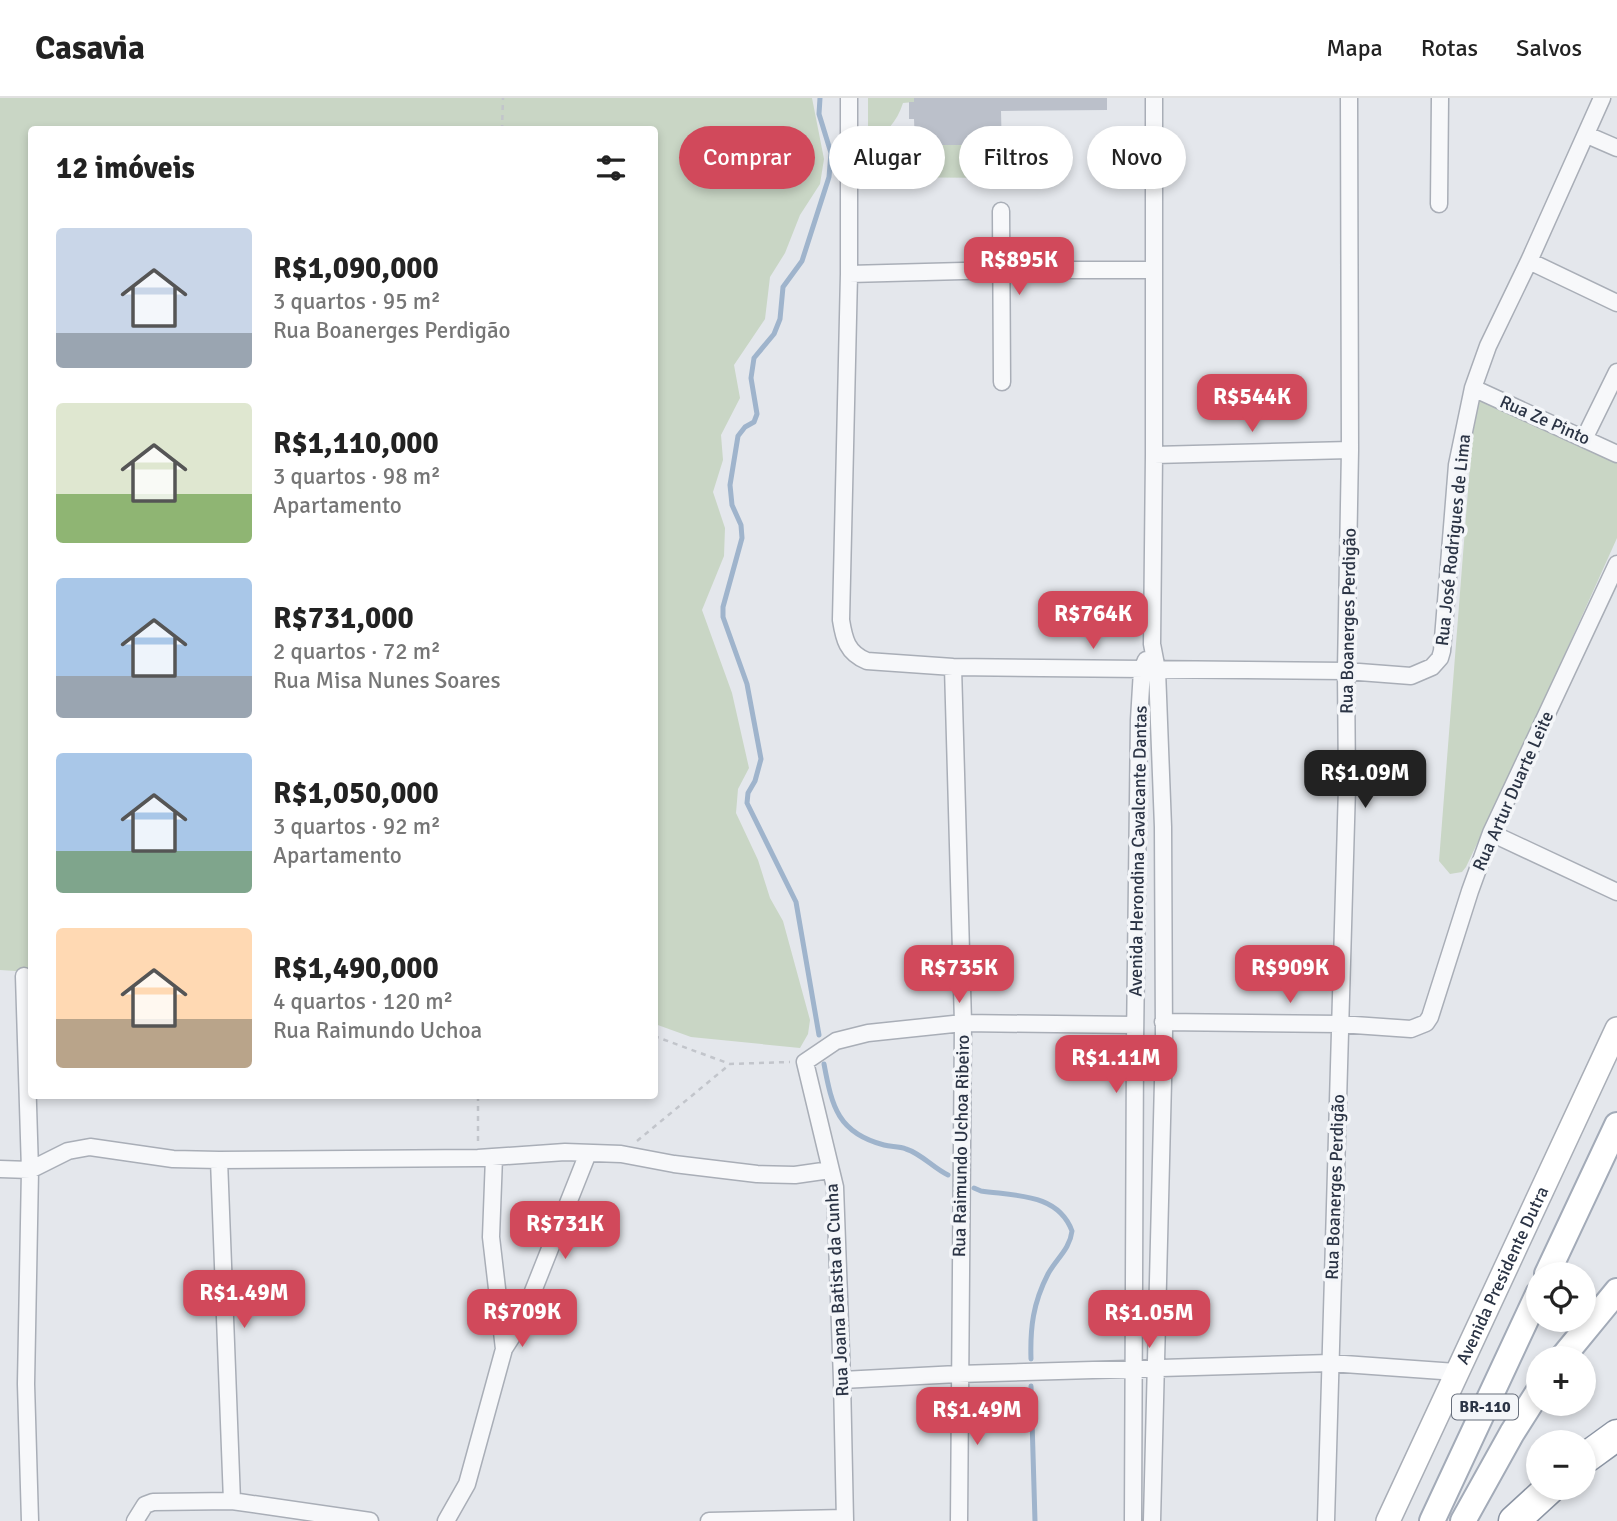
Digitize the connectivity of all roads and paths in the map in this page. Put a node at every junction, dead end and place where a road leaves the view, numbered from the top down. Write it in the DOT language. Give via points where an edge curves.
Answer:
graph roads {
  1 [pos="503,98"];
  2 [pos="849,98"];
  3 [pos="1154,98"];
  4 [pos="1349,98"];
  5 [pos="1440,98"];
  6 [pos="1602,98"];
  7 [pos="502,126"];
  8 [pos="1587,135"];
  9 [pos="1617,148"];
  10 [pos="1439,204"];
  11 [pos="1001,211"];
  12 [pos="1529,261"];
  13 [pos="1001,270"];
  14 [pos="1154,270"];
  15 [pos="849,274"];
  16 [pos="1617,303"];
  17 [pos="1617,372"];
  18 [pos="1002,382"];
  19 [pos="1472,388"];
  20 [pos="1584,437"];
  21 [pos="1350,450"];
  22 [pos="1617,454"];
  23 [pos="1154,455"];
  24 [pos="1617,564"];
  25 [pos="953,667"];
  26 [pos="1149,670"];
  27 [pos="1346,671"];
  28 [pos="1491,834"];
  29 [pos="1616,888"];
  30 [pos="24,976"];
  31 [pos="1163,1022"];
  32 [pos="962,1023"];
  33 [pos="1340,1024"];
  34 [pos="1135,1025"];
  35 [pos="1617,1029"];
  36 [pos="658,1037"];
  37 [pos="1164,1041"];
  38 [pos="1135,1043"];
  39 [pos="805,1062"];
  40 [pos="730,1064"];
  41 [pos="478,1099"];
  42 [pos="1617,1125"];
  43 [pos="588,1153"];
  44 [pos="621,1154"];
  45 [pos="486,1158"];
  46 [pos="219,1160"];
  47 [pos="0,1169"];
  48 [pos="30,1170"];
  49 [pos="830,1170"];
  50 [pos="1553,1262"];
  51 [pos="1617,1291"];
  52 [pos="1526,1319"];
  53 [pos="1572,1346"];
  54 [pos="504,1349"];
  55 [pos="1330,1363"];
  56 [pos="1156,1368"];
  57 [pos="1135,1369"];
  58 [pos="1456,1372"];
  59 [pos="958,1374"];
  60 [pos="842,1380"];
  61 [pos="1526,1410"];
  62 [pos="1617,1435"];
  63 [pos="1596,1450"];
  64 [pos="1537,1500"];
  65 [pos="232,1502"];
  66 [pos="845,1519"];
  67 [pos="30,1521"];
  68 [pos="135,1521"];
  69 [pos="370,1521"];
  70 [pos="446,1521"];
  71 [pos="709,1521"];
  72 [pos="959,1521"];
  73 [pos="1133,1521"];
  74 [pos="1152,1521"];
  75 [pos="1326,1521"];
  76 [pos="1388,1521"];
  77 [pos="1432,1521"];
  78 [pos="1463,1521"];
  79 [pos="1514,1521"];
  1 -- 7 [label="path"];
  2 -- 15 [label="street"];
  3 -- 14 [label="street, Avenida Herondina Cavalcante Dantas"];
  4 -- 21 [label="street, Rua Boanerges Perdigão"];
  5 -- 10 [label="street"];
  6 -- 8 [label="street, Rua José Rodrigues de Lima"];
  8 -- 9 [label="street"];
  8 -- 12 [label="street, Rua José Rodrigues de Lima"];
  11 -- 13 [label="street"];
  12 -- 16 [label="street"];
  12 -- 19 [label="street, Rua José Rodrigues de Lima"];
  13 -- 14 [label="street"];
  13 -- 15 [label="street"];
  13 -- 18 [label="street"];
  14 -- 23 [label="street, Avenida Herondina Cavalcante Dantas"];
  15 -- 25 [label="street" via="841,620 846,643 867,661"];
  17 -- 20 [label="street"];
  19 -- 20 [label="street, Rua Ze Pinto"];
  19 -- 27 [label="street, Rua José Rodrigues de Lima" via="1457,466 1440,658 1411,676"];
  20 -- 22 [label="street, Rua Ze Pinto"];
  21 -- 23 [label="street"];
  21 -- 27 [label="street, Rua Boanerges Perdigão"];
  23 -- 26 [label="street, Avenida Herondina Cavalcante Dantas"];
  24 -- 28 [label="street, Rua Artur Duarte Leite"];
  25 -- 26 [label="street"];
  25 -- 32 [label="street, Rua Raimundo Uchoa Ribeiro"];
  26 -- 27 [label="street"];
  26 -- 31 [label="street, Avenida Herondina Cavalcante Dantas" via="1163,827"];
  26 -- 34 [label="street, Avenida Herondina Cavalcante Dantas"];
  27 -- 33 [label="street, Rua Boanerges Perdigão"];
  28 -- 29 [label="street"];
  28 -- 33 [label="street, Rua Artur Duarte Leite" via="1426,1023 1411,1029"];
  30 -- 48 [label="street"];
  31 -- 33 [label="street"];
  31 -- 37 [label="street, Avenida Herondina Cavalcante Dantas"];
  32 -- 34 [label="street"];
  32 -- 39 [label="street" via="852,1035"];
  32 -- 59 [label="street, Rua Raimundo Uchoa Ribeiro"];
  33 -- 55 [label="street, Rua Boanerges Perdigão"];
  34 -- 38 [label="street, Avenida Herondina Cavalcante Dantas"];
  35 -- 58 [label="street, Avenida Presidente Dutra"];
  36 -- 40 [label="path"];
  37 -- 38 [label="street"];
  37 -- 56 [label="street, Avenida Herondina Cavalcante Dantas"];
  38 -- 57 [label="street, Avenida Herondina Cavalcante Dantas"];
  39 -- 40 [label="path"];
  39 -- 49 [label="street, Rua Joana Batista da Cunha"];
  40 -- 44 [label="path"];
  41 -- 45 [label="path"];
  42 -- 50 [label="main road"];
  43 -- 44 [label="street"];
  43 -- 45 [label="street"];
  43 -- 54 [label="street" via="520,1325"];
  44 -- 49 [label="street" via="757,1174"];
  45 -- 46 [label="street"];
  45 -- 54 [label="street"];
  46 -- 48 [label="street" via="82,1147"];
  46 -- 65 [label="street"];
  47 -- 48 [label="street"];
  48 -- 67 [label="street" via="26,1384"];
  49 -- 60 [label="street, Rua Joana Batista da Cunha" via="837,1211"];
  51 -- 53 [label="main road"];
  52 -- 77 [label="main road, BR-110"];
  54 -- 70 [label="street" via="467,1484"];
  55 -- 56 [label="street"];
  55 -- 58 [label="street"];
  55 -- 75 [label="street, Rua Boanerges Perdigão"];
  56 -- 57 [label="street"];
  56 -- 74 [label="street, Avenida Herondina Cavalcante Dantas"];
  57 -- 59 [label="street"];
  57 -- 73 [label="street, Avenida Herondina Cavalcante Dantas"];
  58 -- 76 [label="street, Avenida Presidente Dutra"];
  59 -- 60 [label="street"];
  59 -- 72 [label="street, Rua Raimundo Uchoa Ribeiro"];
  60 -- 66 [label="street, Rua Joana Batista da Cunha"];
  61 -- 78 [label="main road"];
  62 -- 63 [label="highway"];
  64 -- 79 [label="highway"];
  65 -- 68 [label="street" via="153,1502 145,1505"];
  65 -- 69 [label="street"];
  66 -- 71 [label="street"];
}
